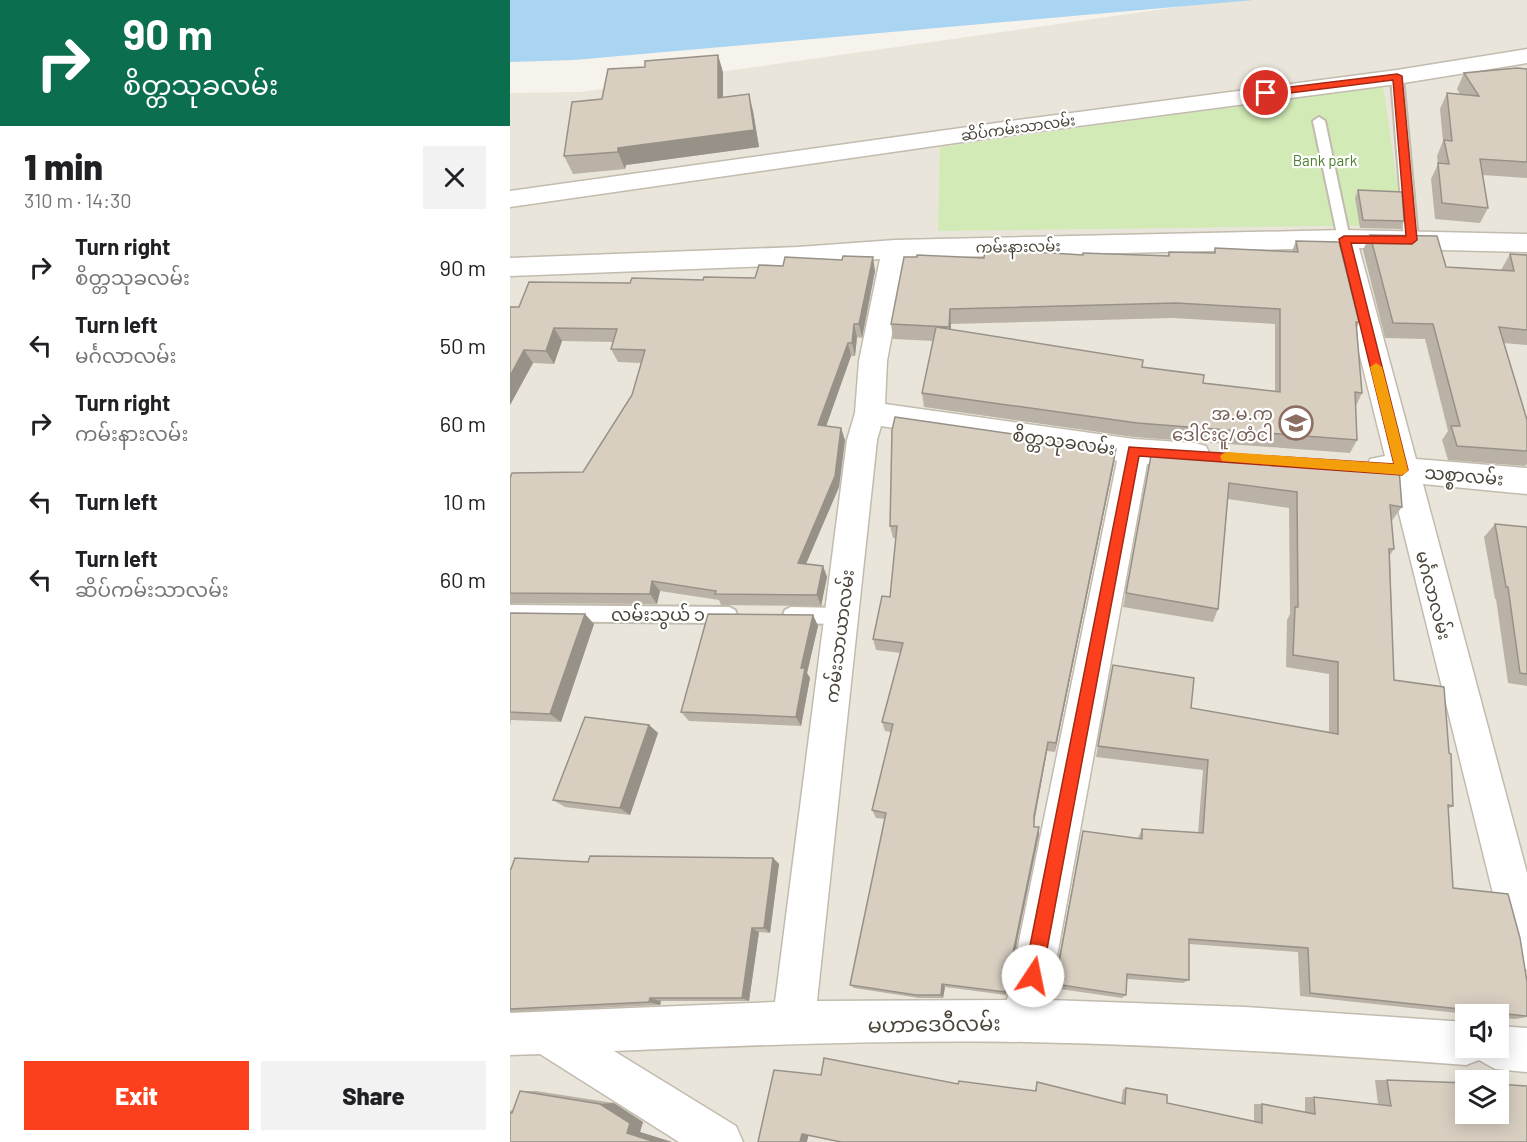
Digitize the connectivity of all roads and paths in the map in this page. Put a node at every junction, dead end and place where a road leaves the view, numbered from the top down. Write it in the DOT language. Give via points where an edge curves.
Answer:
graph roads {
  1 [pos="1527,56"];
  2 [pos="1397,76"];
  3 [pos="1319,121"];
  4 [pos="510,199"];
  5 [pos="1344,239"];
  6 [pos="1412,240"];
  7 [pos="1527,243"];
  8 [pos="895,249"];
  9 [pos="510,267"];
  10 [pos="870,413"];
  11 [pos="1134,451"];
  12 [pos="1227,457"];
  13 [pos="1355,466"];
  14 [pos="1402,470"];
  15 [pos="1527,481"];
  16 [pos="510,613"];
  17 [pos="747,615"];
  18 [pos="770,615"];
  19 [pos="841,616"];
  20 [pos="1527,950"];
  21 [pos="1024,1021"];
  22 [pos="793,1024"];
  23 [pos="527,1033"];
  24 [pos="1455,1043"];
  25 [pos="1509,1048"];
  26 [pos="1527,1050"];
  27 [pos="720,1142"];
  1 -- 2 [label="street, ဆိပ်ကမ်းသာလမ်း"];
  2 -- 4 [label="street, ဆိပ်ကမ်းသာလမ်း"];
  2 -- 6 [label="lane"];
  3 -- 5 [label="lane"];
  5 -- 6 [label="street, ကမ်းနားလမ်း"];
  5 -- 8 [label="street, ကမ်းနားလမ်း"];
  5 -- 14 [label="street, မင်္ဂလာလမ်း"];
  6 -- 7 [label="street, ကမ်းနားလမ်း"];
  8 -- 9 [label="street, ကမ်းနားလမ်း"];
  8 -- 10 [label="street, ကမ်းသာယာလမ်း" via="873,361"];
  10 -- 11 [label="street, စိတ္တသုခလမ်း"];
  10 -- 19 [label="street, ကမ်းသာယာလမ်း" via="862,440"];
  11 -- 12 [label="street, စိတ္တသုခလမ်း"];
  11 -- 21 [label="street"];
  13 -- 14 [label="street"];
  14 -- 15 [label="street, သစ္စာလမ်း"];
  14 -- 20 [label="street, မင်္ဂလာလမ်း"];
  16 -- 17 [label="lane, လမ်းသွယ် ၁"];
  18 -- 19 [label="lane"];
  19 -- 22 [label="street, ကမ်းသာယာလမ်း"];
  21 -- 22 [label="street, မဟာဒေဝီလမ်း"];
  21 -- 24 [label="street, မဟာဒေဝီလမ်း" via="1331,1033"];
  22 -- 23 [label="street, မဟာဒေဝီလမ်း"];
  23 -- 27 [label="street"];
  25 -- 26 [label="street"];
}
